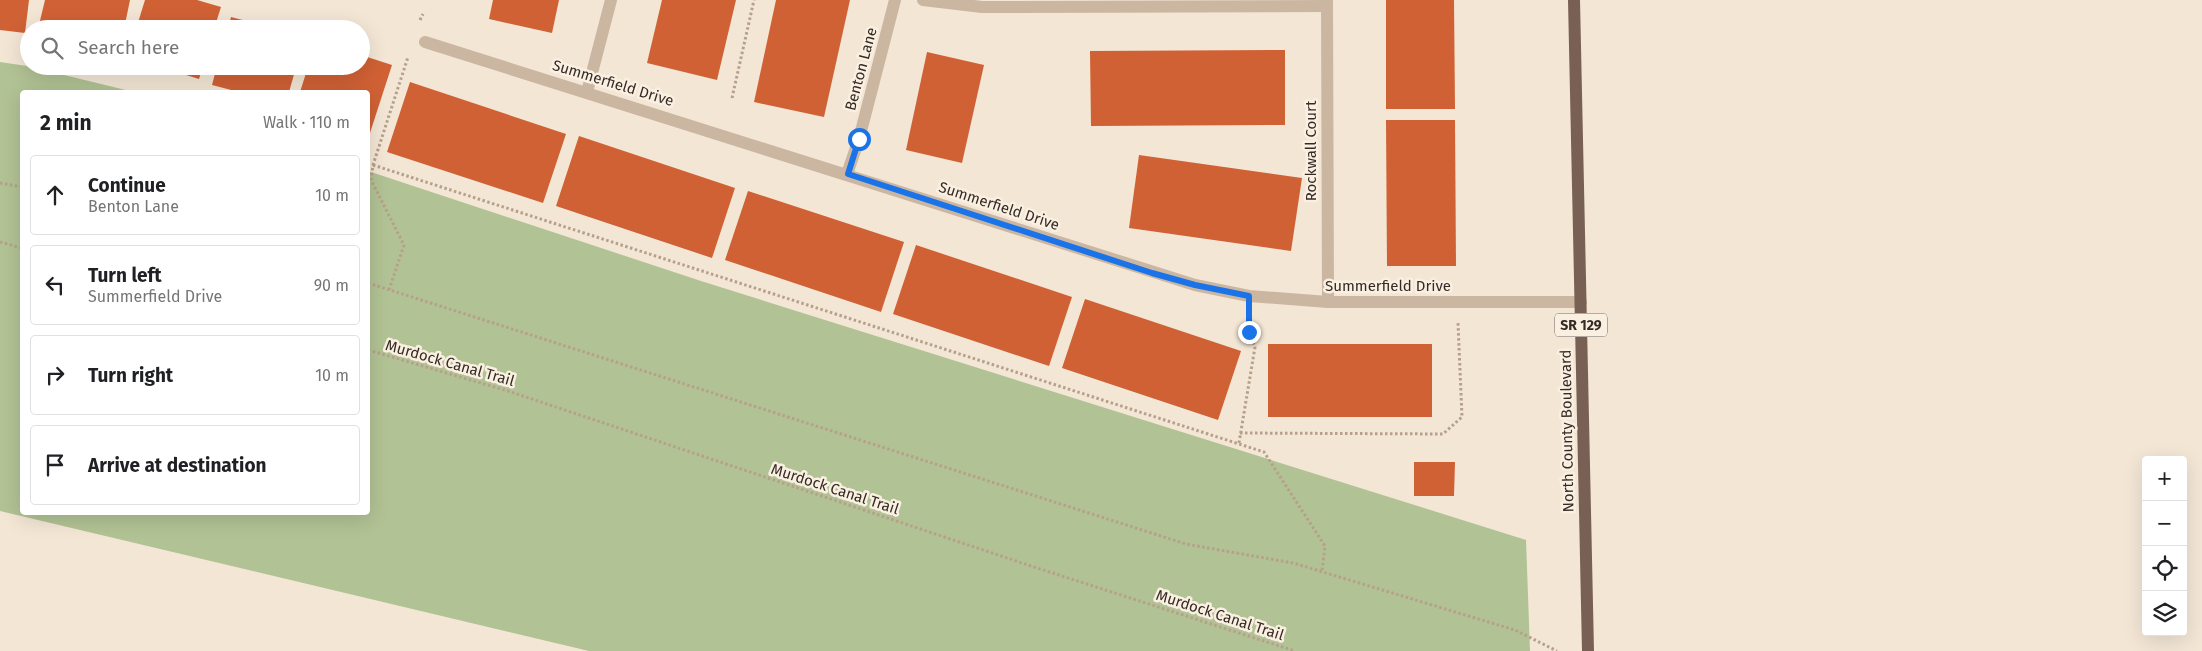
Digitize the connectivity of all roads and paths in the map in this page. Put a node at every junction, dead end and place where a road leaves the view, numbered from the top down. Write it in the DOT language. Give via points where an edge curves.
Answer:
graph roads {
  1 [pos="611,0"];
  2 [pos="754,0"];
  3 [pos="895,0"];
  4 [pos="923,0"];
  5 [pos="1574,0"];
  6 [pos="1327,3"];
  7 [pos="423,14"];
  8 [pos="420,23"];
  9 [pos="425,42"];
  10 [pos="410,52"];
  11 [pos="586,92"];
  12 [pos="732,98"];
  13 [pos="372,166"];
  14 [pos="848,174"];
  15 [pos="0,183"];
  16 [pos="20,187"];
  17 [pos="0,242"];
  18 [pos="20,247"];
  19 [pos="370,284"];
  20 [pos="389,290"];
  21 [pos="1249,296"];
  22 [pos="1328,302"];
  23 [pos="1458,302"];
  24 [pos="1581,302"];
  25 [pos="370,351"];
  26 [pos="1240,433"];
  27 [pos="1239,443"];
  28 [pos="1322,571"];
  29 [pos="1295,651"];
  30 [pos="1557,651"];
  31 [pos="1588,651"];
  1 -- 11 [label="street"];
  2 -- 12 [label="path"];
  3 -- 14 [label="street, Benton Lane"];
  4 -- 6 [label="street" via="982,7"];
  5 -- 24 [label="main road, North County Boulevard / SR 129"];
  6 -- 22 [label="street, Rockwall Court"];
  7 -- 8 [label="path"];
  9 -- 11 [label="street, Summerfield Drive"];
  10 -- 13 [label="path"];
  11 -- 14 [label="street, Summerfield Drive"];
  13 -- 20 [label="path" via="371,180 404,245"];
  13 -- 27 [label="path"];
  14 -- 21 [label="street, Summerfield Drive" via="1152,273"];
  15 -- 16 [label="path"];
  17 -- 18 [label="path"];
  19 -- 20 [label="path"];
  20 -- 28 [label="path" via="1186,544"];
  21 -- 22 [label="street, Summerfield Drive"];
  21 -- 26 [label="path" via="1249,332 1255,347"];
  22 -- 23 [label="street, Summerfield Drive"];
  23 -- 24 [label="street, Summerfield Drive"];
  23 -- 26 [label="path" via="1462,417 1443,434"];
  24 -- 31 [label="main road, North County Boulevard / SR 129"];
  25 -- 29 [label="path, Murdock Canal Trail" via="508,391"];
  26 -- 27 [label="path"];
  27 -- 28 [label="path" via="1264,452 1316,530 1325,546"];
  28 -- 30 [label="path" via="1514,630"];
}
